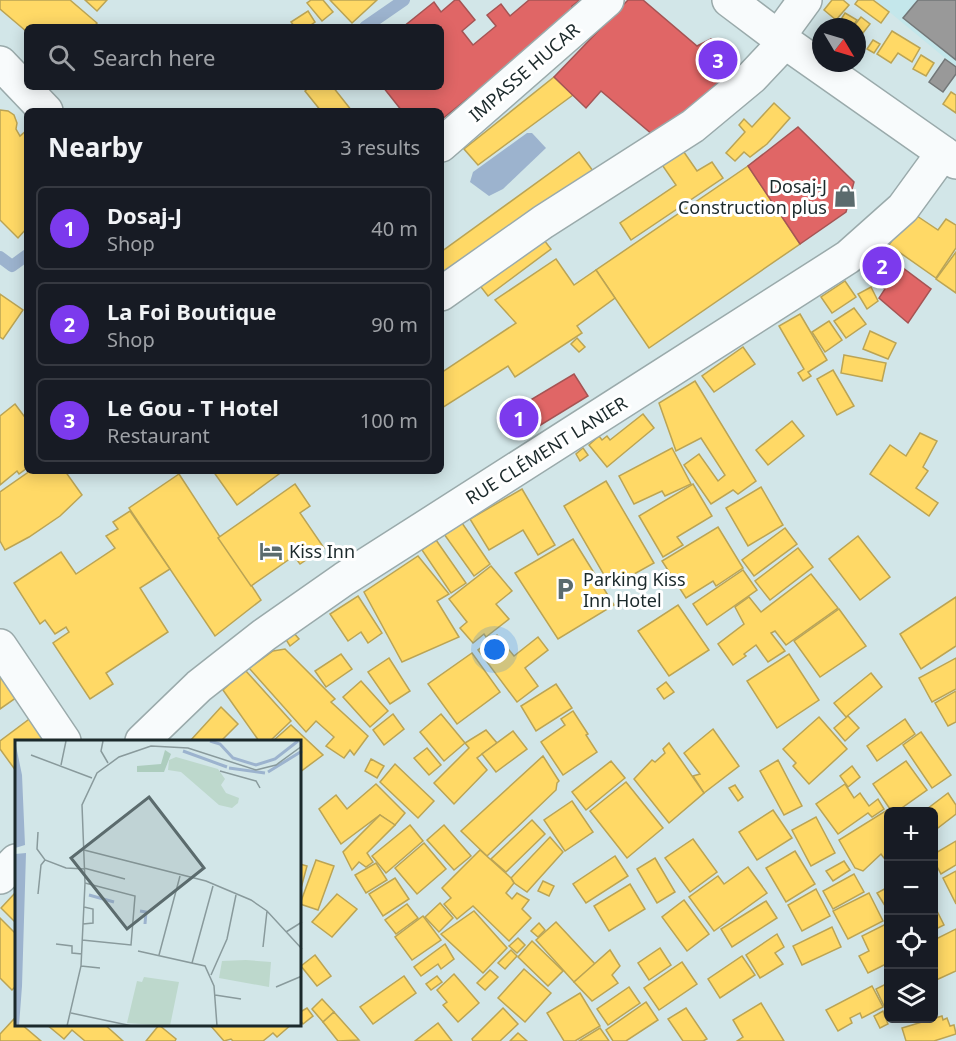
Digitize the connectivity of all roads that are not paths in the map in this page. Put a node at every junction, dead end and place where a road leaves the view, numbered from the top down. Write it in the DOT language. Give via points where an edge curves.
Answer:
graph roads {
  1 [pos="607,0"];
  2 [pos="729,0"];
  3 [pos="805,0"];
  4 [pos="782,39"];
  5 [pos="0,63"];
  6 [pos="24,88"];
  7 [pos="26,90"];
  8 [pos="43,108"];
  9 [pos="444,142"];
  10 [pos="949,158"];
  11 [pos="444,292"];
  12 [pos="0,646"];
  13 [pos="63,740"];
  14 [pos="143,740"];
  15 [pos="15,862"];
  16 [pos="0,877"];
  1 -- 9 [label="street, IMPASSE HUCAR"];
  2 -- 4 [label="street"];
  3 -- 4 [label="street"];
  4 -- 10 [label="street"];
  4 -- 11 [label="street" via="752,77 693,126 543,222"];
  5 -- 6 [label="street"];
  7 -- 8 [label="street"];
  10 -- 14 [label="street, RUE CLÉMENT LANIER" via="903,208 848,257 344,579 199,686"];
  12 -- 13 [label="street"];
  15 -- 16 [label="street"];
}
